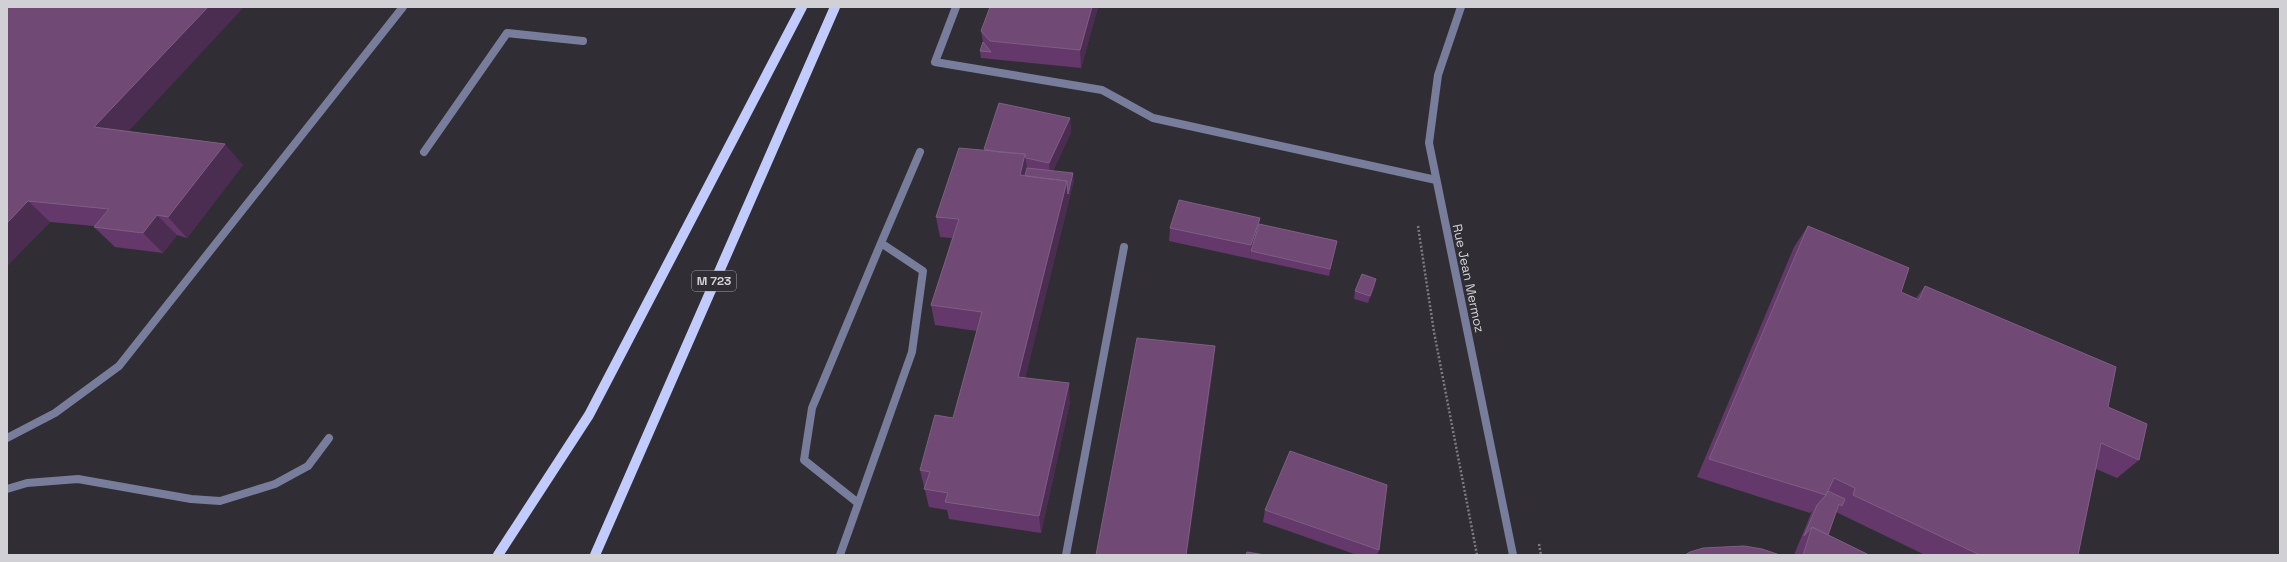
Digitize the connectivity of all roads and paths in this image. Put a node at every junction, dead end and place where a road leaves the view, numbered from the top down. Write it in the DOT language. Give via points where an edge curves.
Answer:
graph roads {
  1 [pos="403,7"];
  2 [pos="802,7"];
  3 [pos="835,7"];
  4 [pos="956,7"];
  5 [pos="1461,7"];
  6 [pos="583,41"];
  7 [pos="424,152"];
  8 [pos="920,152"];
  9 [pos="1436,180"];
  10 [pos="881,243"];
  11 [pos="1124,247"];
  12 [pos="7,438"];
  13 [pos="329,438"];
  14 [pos="7,489"];
  15 [pos="858,503"];
  16 [pos="498,555"];
  17 [pos="594,555"];
  18 [pos="840,555"];
  19 [pos="1066,555"];
  20 [pos="1513,555"];
  1 -- 12 [label="street" via="119,366 55,413"];
  2 -- 16 [label="main road" via="589,415"];
  3 -- 17 [label="main road, M 723"];
  4 -- 9 [label="street" via="935,62 1102,90 1153,118"];
  5 -- 9 [label="street, Rue Jean Mermoz" via="1438,75 1429,143"];
  6 -- 7 [label="street" via="507,33"];
  8 -- 10 [label="street"];
  9 -- 20 [label="street, Rue Jean Mermoz"];
  10 -- 15 [label="street" via="923,271 912,352"];
  10 -- 15 [label="street" via="812,408 804,460"];
  11 -- 19 [label="street"];
  13 -- 14 [label="street" via="308,466 275,484 220,501 180,497 78,479 27,483"];
  15 -- 18 [label="street"];
}
